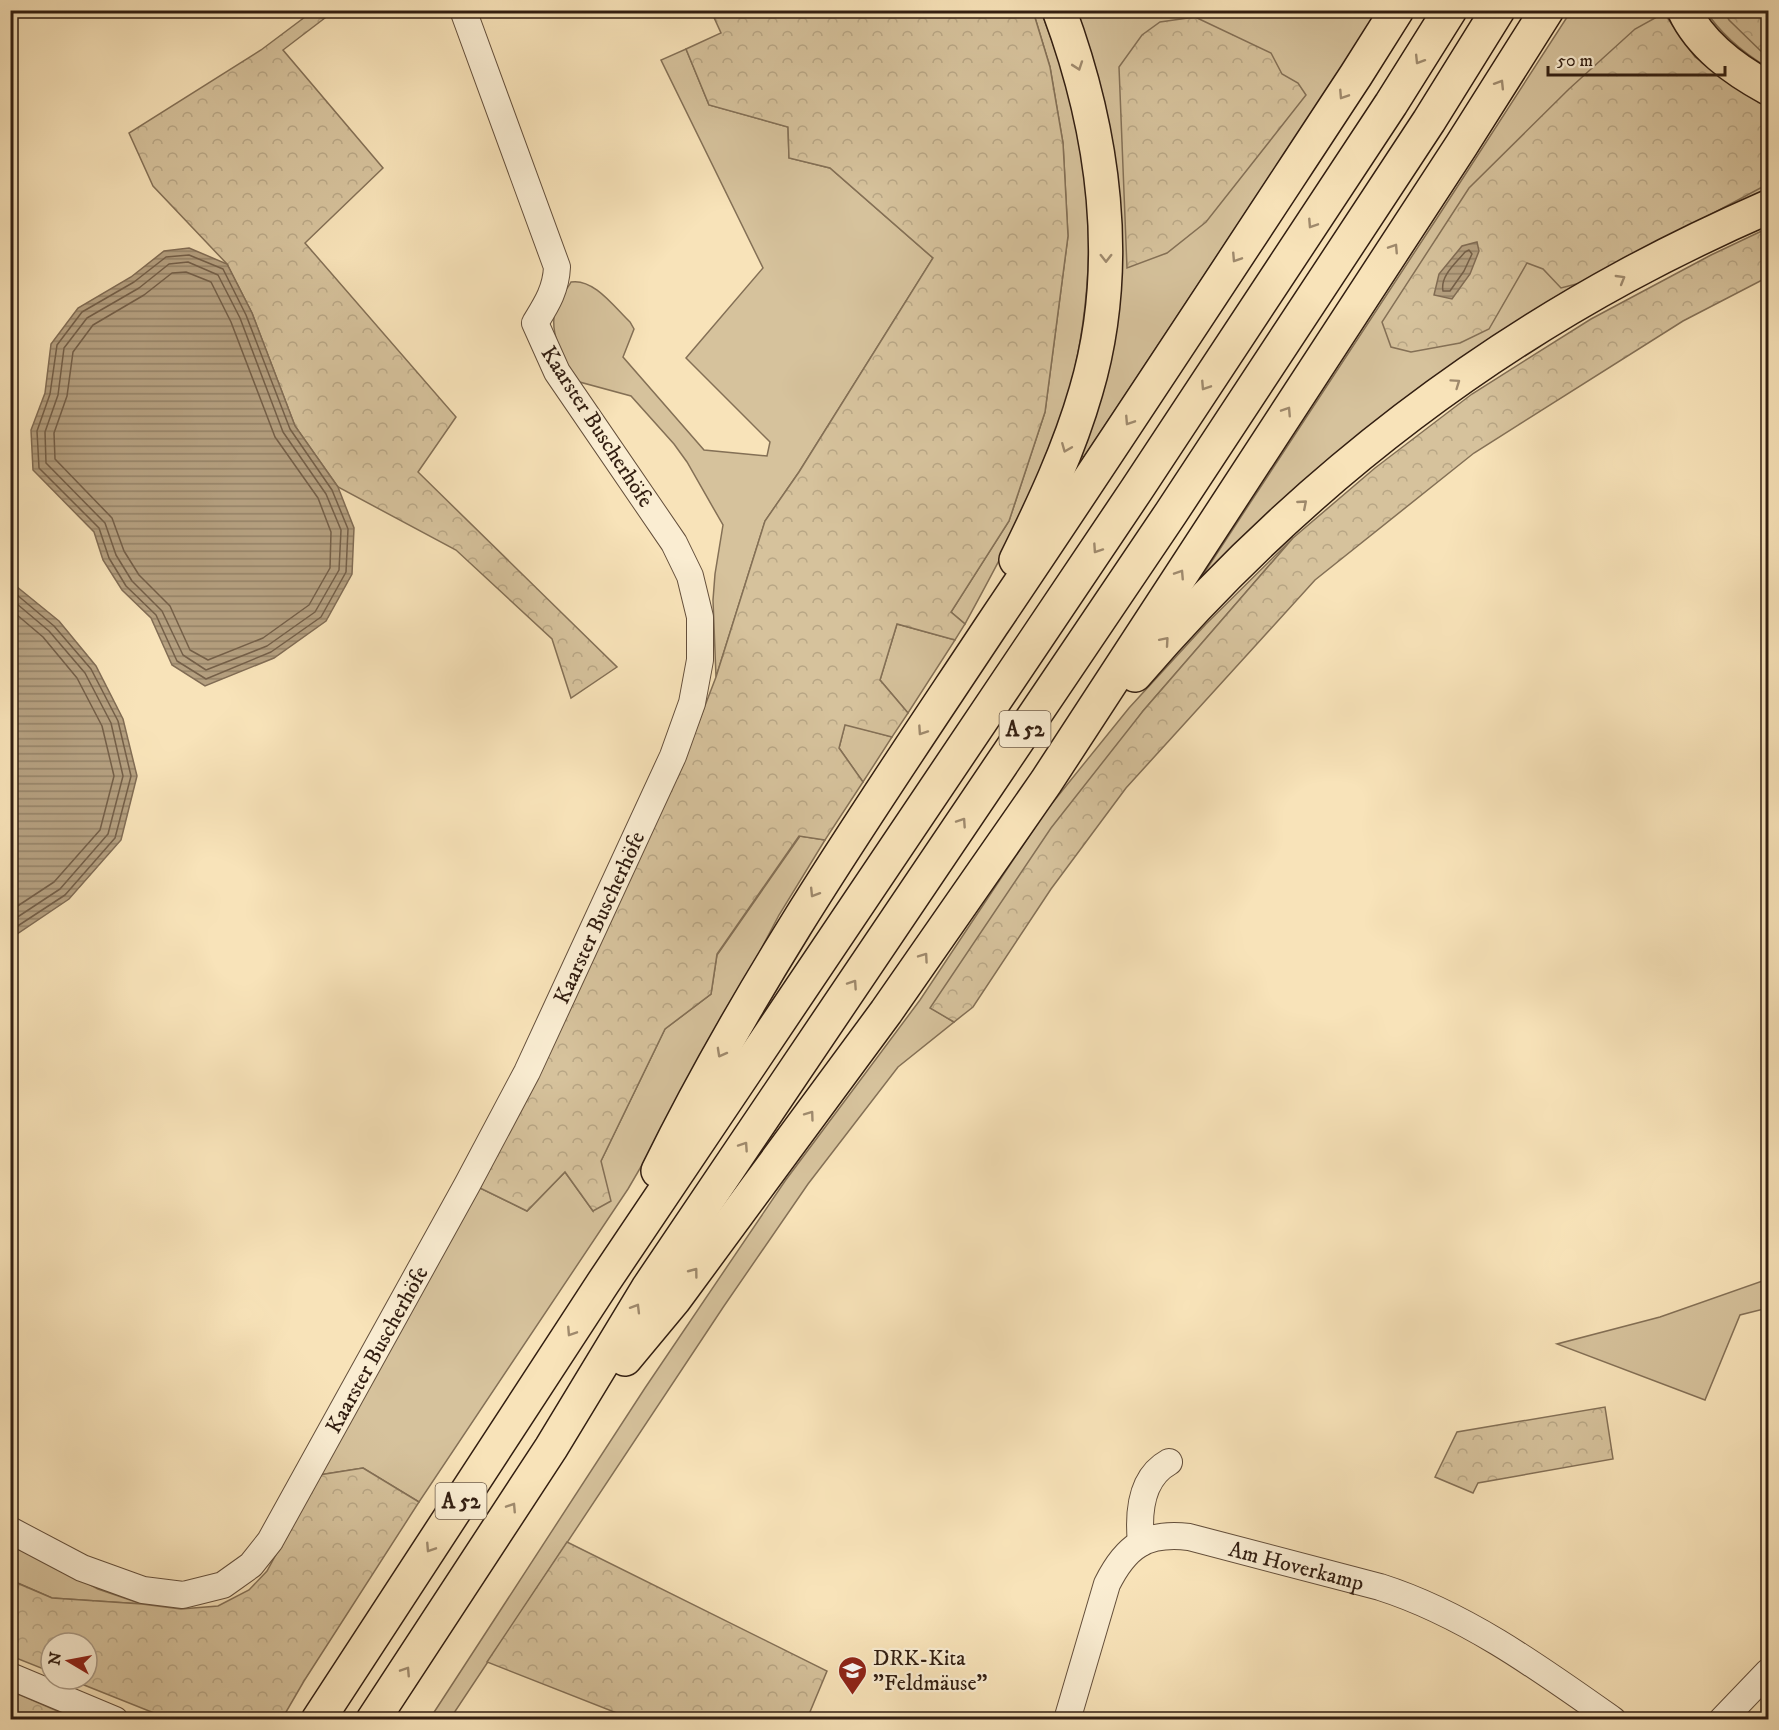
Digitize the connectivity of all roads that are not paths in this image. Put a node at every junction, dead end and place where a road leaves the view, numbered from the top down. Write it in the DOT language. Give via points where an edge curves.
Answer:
graph roads {
  1 [pos="463,10"];
  2 [pos="1059,10"];
  3 [pos="1397,10"];
  4 [pos="1450,10"];
  5 [pos="1498,10"];
  6 [pos="1547,10"];
  7 [pos="1684,10"];
  8 [pos="1768,88"];
  9 [pos="1768,207"];
  10 [pos="954,682"];
  11 [pos="1046,782"];
  12 [pos="603,1283"];
  13 [pos="551,1448"];
  14 [pos="1168,1462"];
  15 [pos="10,1530"];
  16 [pos="1141,1543"];
  17 [pos="1768,1672"];
  18 [pos="10,1676"];
  19 [pos="115,1719"];
  20 [pos="318,1719"];
  21 [pos="374,1719"];
  22 [pos="1066,1719"];
  23 [pos="1613,1719"];
  24 [pos="1722,1719"];
  1 -- 15 [label="street, Kaarster Buscherhöfe" via="557,267 553,293 534,323 557,372 674,543 690,576 700,617 700,660 692,703 673,756 527,1072 270,1541 250,1565 223,1585 183,1595 143,1590 82,1568"];
  2 -- 10 [label="highway, one-way" via="1083,79 1106,217 1106,278 1098,336 1087,390 1048,492"];
  3 -- 10 [label="highway, one-way"];
  4 -- 12 [label="highway, A 52, one-way" via="1144,479"];
  13 -- 5 [label="highway, A 52, one-way" via="648,1288 1171,513"];
  11 -- 6 [label="highway, one-way"];
  7 -- 8 [label="highway" via="1712,48 1740,72"];
  11 -- 9 [label="highway, one-way" via="1194,608 1270,532 1409,415 1544,324 1626,276"];
  10 -- 12 [label="highway, one-way" via="793,927 677,1131"];
  13 -- 11 [label="highway, one-way" via="687,1281 886,1012"];
  12 -- 20 [label="highway, A 52, one-way"];
  21 -- 13 [label="highway, A 52, one-way"];
  14 -- 16 [label="street" via="1151,1477 1144,1493"];
  16 -- 22 [label="street, Am Hoverkamp" via="1125,1556 1107,1584"];
  16 -- 23 [label="street, Am Hoverkamp" via="1163,1535 1189,1538 1394,1592 1518,1655"];
  17 -- 24 [label="street"];
  18 -- 19 [label="street"];
}
